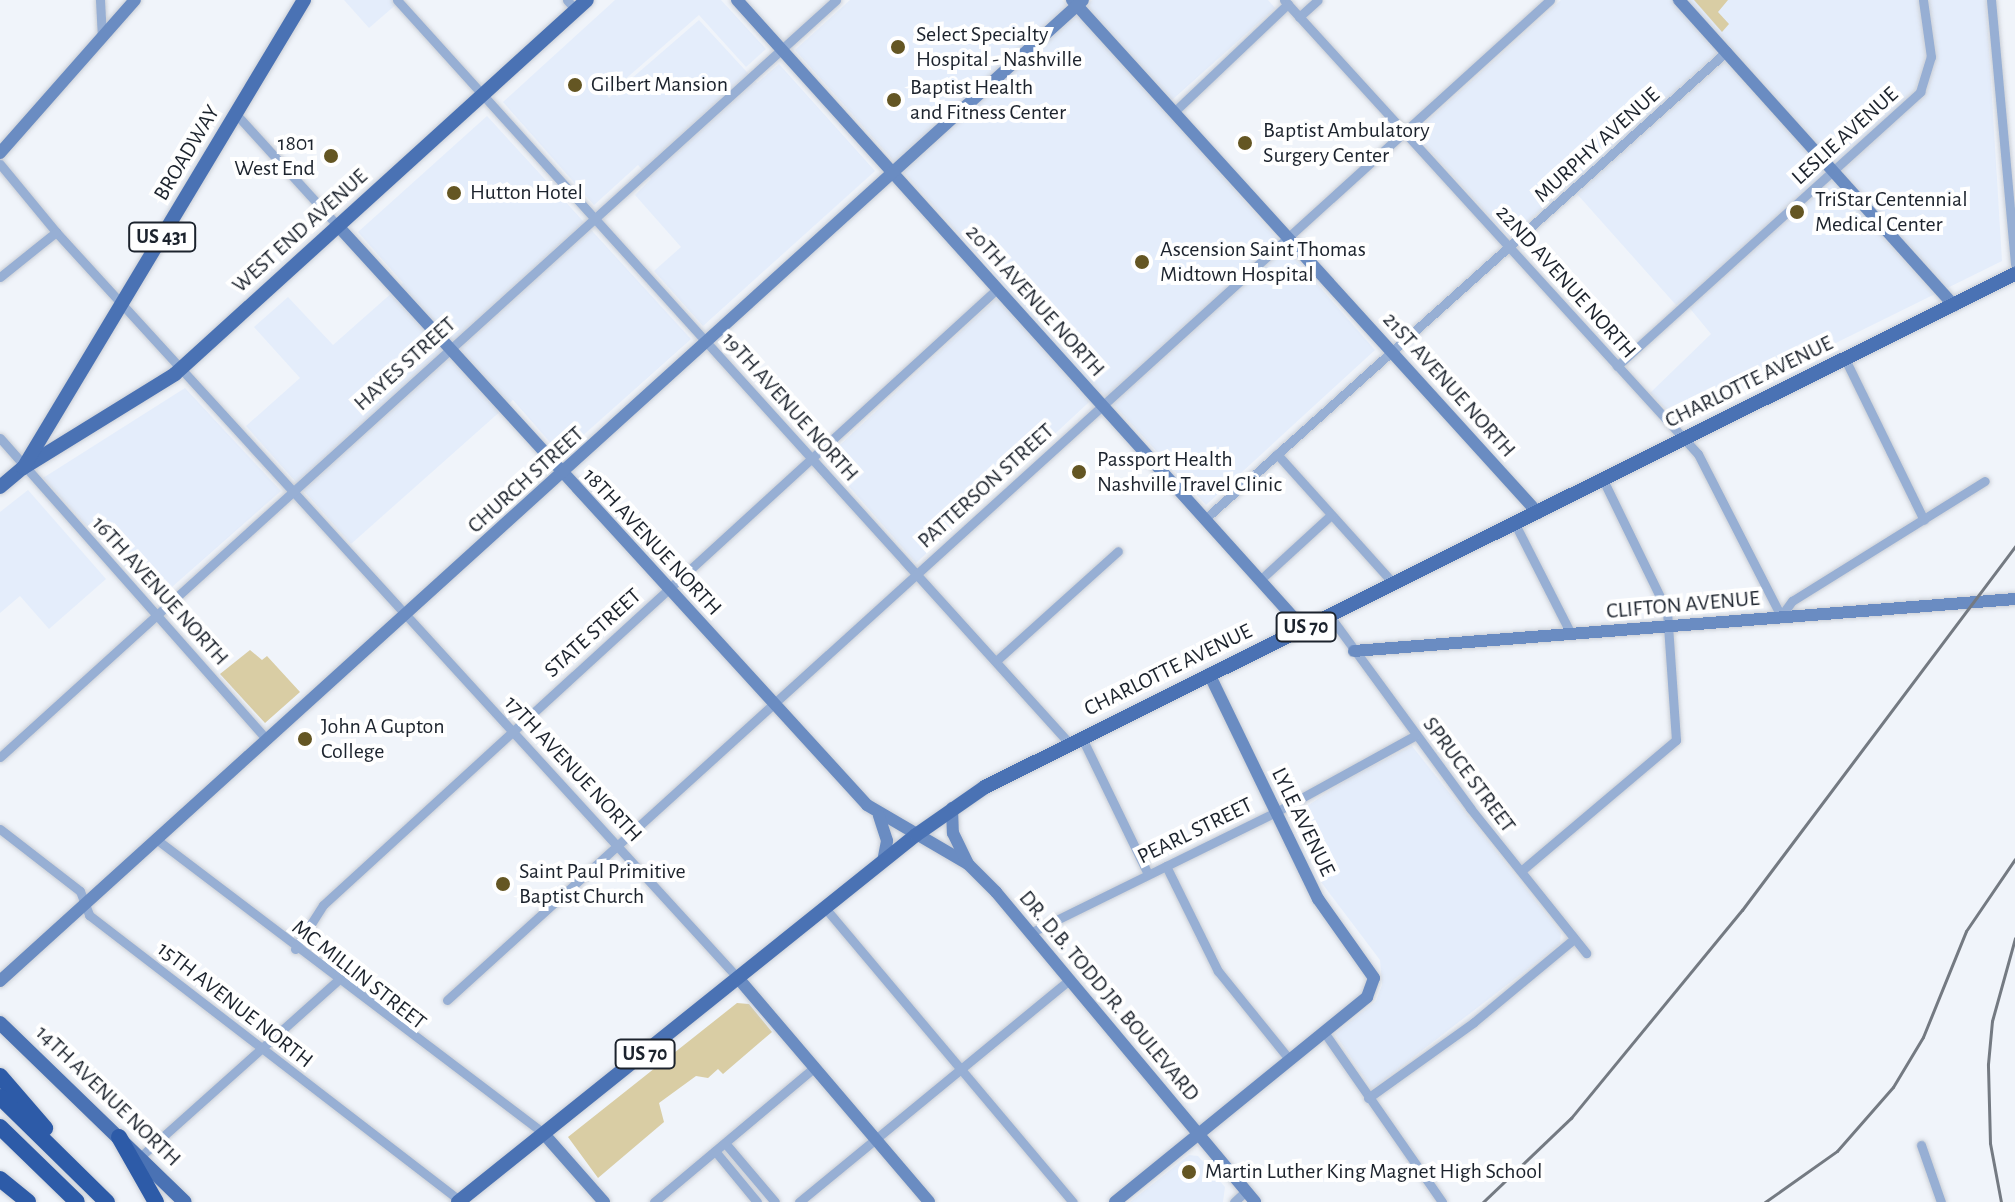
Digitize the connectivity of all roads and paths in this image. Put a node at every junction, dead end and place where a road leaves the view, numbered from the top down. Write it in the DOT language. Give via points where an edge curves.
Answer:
graph roads {
  1 [pos="100,0"];
  2 [pos="135,0"];
  3 [pos="304,0"];
  4 [pos="397,0"];
  5 [pos="737,0"];
  6 [pos="836,0"];
  7 [pos="1318,0"];
  8 [pos="1550,0"];
  9 [pos="1679,0"];
  10 [pos="1923,0"];
  11 [pos="1991,0"];
  12 [pos="1077,2"];
  13 [pos="1286,2"];
  14 [pos="577,3"];
  15 [pos="1299,17"];
  16 [pos="102,35"];
  17 [pos="780,48"];
  18 [pos="1727,51"];
  19 [pos="482,97"];
  20 [pos="1174,112"];
  21 [pos="236,114"];
  22 [pos="1404,131"];
  23 [pos="0,153"];
  24 [pos="0,164"];
  25 [pos="1835,169"];
  26 [pos="893,173"];
  27 [pos="593,218"];
  28 [pos="338,226"];
  29 [pos="56,232"];
  30 [pos="1287,237"];
  31 [pos="1511,248"];
  32 [pos="2015,264"];
  33 [pos="2015,274"];
  34 [pos="0,277"];
  35 [pos="997,289"];
  36 [pos="122,304"];
  37 [pos="1954,305"];
  38 [pos="706,343"];
  39 [pos="448,349"];
  40 [pos="1393,352"];
  41 [pos="1845,359"];
  42 [pos="1617,366"];
  43 [pos="181,368"];
  44 [pos="1102,405"];
  45 [pos="0,438"];
  46 [pos="1683,439"];
  47 [pos="1277,454"];
  48 [pos="812,457"];
  49 [pos="23,468"];
  50 [pos="562,474"];
  51 [pos="1603,480"];
  52 [pos="1985,481"];
  53 [pos="0,487"];
  54 [pos="292,490"];
  55 [pos="1538,513"];
  56 [pos="1331,515"];
  57 [pos="1205,519"];
  58 [pos="1924,520"];
  59 [pos="1515,524"];
  60 [pos="1118,551"];
  61 [pos="916,574"];
  62 [pos="1260,580"];
  63 [pos="1393,583"];
  64 [pos="668,588"];
  65 [pos="2015,599"];
  66 [pos="1329,615"];
  67 [pos="1781,616"];
  68 [pos="155,617"];
  69 [pos="405,617"];
  70 [pos="1668,627"];
  71 [pos="1303,628"];
  72 [pos="1571,634"];
  73 [pos="1354,651"];
  74 [pos="996,661"];
  75 [pos="1209,674"];
  76 [pos="774,703"];
  77 [pos="511,732"];
  78 [pos="1416,735"];
  79 [pos="267,740"];
  80 [pos="1075,740"];
  81 [pos="0,757"];
  82 [pos="952,808"];
  83 [pos="1276,812"];
  84 [pos="879,816"];
  85 [pos="0,829"];
  86 [pos="916,835"];
  87 [pos="156,839"];
  88 [pos="616,846"];
  89 [pos="883,864"];
  90 [pos="968,864"];
  91 [pos="1166,866"];
  92 [pos="1521,871"];
  93 [pos="1148,874"];
  94 [pos="84,904"];
  95 [pos="826,909"];
  96 [pos="1030,933"];
  97 [pos="1574,939"];
  98 [pos="295,949"];
  99 [pos="1586,953"];
  100 [pos="738,978"];
  101 [pos="1069,980"];
  102 [pos="0,981"];
  103 [pos="337,981"];
  104 [pos="447,1000"];
  105 [pos="0,1023"];
  106 [pos="1324,1032"];
  107 [pos="263,1049"];
  108 [pos="1289,1059"];
  109 [pos="815,1067"];
  110 [pos="961,1070"];
  111 [pos="0,1076"];
  112 [pos="0,1097"];
  113 [pos="1368,1098"];
  114 [pos="0,1127"];
  115 [pos="544,1134"];
  116 [pos="1199,1134"];
  117 [pos="0,1137"];
  118 [pos="119,1137"];
  119 [pos="875,1139"];
  120 [pos="725,1143"];
  121 [pos="1921,1145"];
  122 [pos="715,1151"];
  123 [pos="140,1157"];
  124 [pos="68,1162"];
  125 [pos="43,1168"];
  126 [pos="0,1179"];
  127 [pos="1250,1197"];
  128 [pos="459,1201"];
  129 [pos="28,1202"];
  130 [pos="77,1202"];
  131 [pos="107,1202"];
  132 [pos="156,1202"];
  133 [pos="185,1202"];
  134 [pos="604,1202"];
  135 [pos="654,1202"];
  136 [pos="757,1202"];
  137 [pos="775,1202"];
  138 [pos="799,1202"];
  139 [pos="929,1202"];
  140 [pos="1073,1202"];
  141 [pos="1115,1202"];
  142 [pos="1234,1202"];
  143 [pos="1442,1202"];
  144 [pos="1941,1202"];
  1 -- 16 [label="street"];
  2 -- 16 [label="main road"];
  3 -- 21 [label="main road, BROADWAY / US 431"];
  4 -- 19 [label="street, 19TH AVENUE NORTH"];
  5 -- 17 [label="main road, 20TH AVENUE NORTH"];
  6 -- 17 [label="street, HAYES STREET"];
  7 -- 15 [label="street"];
  8 -- 22 [label="street, PATTERSON STREET"];
  9 -- 18 [label="main road"];
  10 -- 25 [label="street, LESLIE AVENUE" via="1931,57 1925,85"];
  11 -- 32 [label="street"];
  12 -- 20 [label="main road, 21ST AVENUE NORTH"];
  12 -- 26 [label="main road, CHURCH STREET"];
  13 -- 15 [label="street, 22ND AVENUE NORTH"];
  13 -- 20 [label="street"];
  14 -- 19 [label="main road, WEST END AVENUE"];
  15 -- 22 [label="street, 22ND AVENUE NORTH"];
  16 -- 23 [label="main road"];
  17 -- 26 [label="main road, 20TH AVENUE NORTH"];
  17 -- 27 [label="street, HAYES STREET"];
  18 -- 25 [label="main road"];
  18 -- 31 [label="street, MURPHY AVENUE"];
  19 -- 27 [label="street, 19TH AVENUE NORTH"];
  19 -- 28 [label="main road, WEST END AVENUE"];
  20 -- 30 [label="main road, 21ST AVENUE NORTH"];
  21 -- 28 [label="street"];
  21 -- 36 [label="main road, BROADWAY / US 431"];
  22 -- 30 [label="street, PATTERSON STREET"];
  22 -- 31 [label="street, 22ND AVENUE NORTH"];
  24 -- 29 [label="street, 17TH AVENUE NORTH"];
  25 -- 37 [label="main road"];
  25 -- 42 [label="street, LESLIE AVENUE"];
  26 -- 35 [label="main road, 20TH AVENUE NORTH"];
  26 -- 38 [label="main road, CHURCH STREET"];
  27 -- 38 [label="street, 19TH AVENUE NORTH"];
  27 -- 39 [label="street, HAYES STREET"];
  28 -- 39 [label="main road, 18TH AVENUE NORTH"];
  28 -- 43 [label="main road, WEST END AVENUE"];
  29 -- 34 [label="street"];
  29 -- 36 [label="street, 17TH AVENUE NORTH"];
  30 -- 40 [label="main road, 21ST AVENUE NORTH"];
  30 -- 44 [label="street, PATTERSON STREET"];
  31 -- 40 [label="street, MURPHY AVENUE"];
  31 -- 42 [label="street, 22ND AVENUE NORTH"];
  33 -- 37 [label="main road, CHARLOTTE AVENUE / US 70"];
  35 -- 44 [label="main road, 20TH AVENUE NORTH"];
  35 -- 48 [label="street, STATE STREET"];
  36 -- 43 [label="street, 17TH AVENUE NORTH"];
  36 -- 49 [label="main road, BROADWAY / US 431"];
  37 -- 41 [label="main road, CHARLOTTE AVENUE / US 70"];
  38 -- 48 [label="street, 19TH AVENUE NORTH"];
  38 -- 50 [label="main road, CHURCH STREET"];
  39 -- 50 [label="main road, 18TH AVENUE NORTH"];
  39 -- 54 [label="street, HAYES STREET"];
  40 -- 47 [label="street, MURPHY AVENUE"];
  40 -- 55 [label="main road, 21ST AVENUE NORTH"];
  41 -- 46 [label="main road, CHARLOTTE AVENUE / US 70"];
  41 -- 58 [label="street"];
  42 -- 46 [label="street, 22ND AVENUE NORTH"];
  43 -- 49 [label="main road, WEST END AVENUE"];
  43 -- 54 [label="street, 17TH AVENUE NORTH"];
  44 -- 57 [label="main road, 20TH AVENUE NORTH"];
  44 -- 61 [label="street, PATTERSON STREET"];
  45 -- 49 [label="street, 16TH AVENUE NORTH"];
  46 -- 51 [label="main road, CHARLOTTE AVENUE / US 70"];
  46 -- 67 [label="street, 22ND AVENUE NORTH" via="1698,454"];
  47 -- 56 [label="street"];
  47 -- 57 [label="street, MURPHY AVENUE"];
  48 -- 61 [label="street, 19TH AVENUE NORTH"];
  48 -- 64 [label="street, STATE STREET"];
  49 -- 53 [label="main road, BROADWAY"];
  49 -- 68 [label="street, 16TH AVENUE NORTH"];
  50 -- 64 [label="main road, 18TH AVENUE NORTH"];
  50 -- 69 [label="main road, CHURCH STREET"];
  51 -- 55 [label="main road, CHARLOTTE AVENUE / US 70"];
  51 -- 70 [label="street" via="1666,607"];
  52 -- 58 [label="street"];
  54 -- 68 [label="street, HAYES STREET"];
  54 -- 69 [label="street, 17TH AVENUE NORTH"];
  55 -- 59 [label="main road, CHARLOTTE AVENUE / US 70"];
  56 -- 62 [label="street"];
  56 -- 63 [label="street"];
  57 -- 62 [label="main road, 20TH AVENUE NORTH"];
  58 -- 67 [label="street" via="1792,601"];
  59 -- 63 [label="main road, CHARLOTTE AVENUE / US 70"];
  59 -- 72 [label="street"];
  60 -- 74 [label="street"];
  61 -- 74 [label="street, 19TH AVENUE NORTH"];
  61 -- 76 [label="street, PATTERSON STREET"];
  62 -- 71 [label="main road, 20TH AVENUE NORTH"];
  63 -- 66 [label="main road, CHARLOTTE AVENUE / US 70"];
  64 -- 76 [label="main road, 18TH AVENUE NORTH"];
  64 -- 77 [label="street, STATE STREET"];
  65 -- 67 [label="main road, CLIFTON AVENUE"];
  66 -- 71 [label="main road, CHARLOTTE AVENUE / US 70"];
  66 -- 73 [label="street, SPRUCE STREET"];
  67 -- 70 [label="main road, CLIFTON AVENUE"];
  68 -- 79 [label="street, 16TH AVENUE NORTH"];
  68 -- 81 [label="street, HAYES STREET"];
  69 -- 77 [label="street, 17TH AVENUE NORTH"];
  69 -- 79 [label="main road, CHURCH STREET"];
  70 -- 72 [label="main road, CLIFTON AVENUE"];
  70 -- 92 [label="street" via="1674,746"];
  71 -- 75 [label="main road, CHARLOTTE AVENUE / US 70"];
  72 -- 73 [label="main road, CLIFTON AVENUE"];
  73 -- 78 [label="street, SPRUCE STREET"];
  74 -- 80 [label="street, 19TH AVENUE NORTH"];
  75 -- 80 [label="main road, CHARLOTTE AVENUE / US 70"];
  75 -- 83 [label="main road, LYLE AVENUE"];
  76 -- 84 [label="main road, 18TH AVENUE NORTH"];
  76 -- 88 [label="street, PATTERSON STREET"];
  77 -- 88 [label="street, 17TH AVENUE NORTH"];
  77 -- 98 [label="street, STATE STREET" via="323,905"];
  78 -- 83 [label="street, PEARL STREET"];
  78 -- 92 [label="street, SPRUCE STREET"];
  79 -- 87 [label="main road, CHURCH STREET"];
  80 -- 82 [label="main road, CHARLOTTE AVENUE / US 70"];
  80 -- 93 [label="street, 19TH AVENUE NORTH"];
  82 -- 86 [label="main road, CHARLOTTE AVENUE / US 70"];
  82 -- 90 [label="main road" via="953,833"];
  83 -- 91 [label="street, PEARL STREET"];
  83 -- 106 [label="main road, LYLE AVENUE" via="1328,916 1374,978 1367,997"];
  84 -- 86 [label="main road, 18TH AVENUE NORTH"];
  84 -- 89 [label="main road" via="887,841"];
  85 -- 94 [label="street, 15TH AVENUE NORTH" via="80,891"];
  86 -- 89 [label="main road, CHARLOTTE AVENUE / US 70"];
  86 -- 90 [label="main road, DR. D.B. TODD JR. BOULEVARD"];
  87 -- 94 [label="main road, CHURCH STREET"];
  87 -- 98 [label="street, MC MILLIN STREET"];
  88 -- 100 [label="street, 17TH AVENUE NORTH"];
  88 -- 104 [label="street, PATTERSON STREET"];
  89 -- 95 [label="main road, CHARLOTTE AVENUE / US 70"];
  90 -- 96 [label="main road, DR. D.B. TODD JR. BOULEVARD"];
  91 -- 93 [label="street, PEARL STREET"];
  91 -- 108 [label="street" via="1218,971"];
  92 -- 97 [label="street, SPRUCE STREET"];
  93 -- 96 [label="street, PEARL STREET"];
  94 -- 102 [label="main road, CHURCH STREET"];
  94 -- 107 [label="street, 15TH AVENUE NORTH" via="89,915"];
  95 -- 100 [label="main road, CHARLOTTE AVENUE / US 70"];
  95 -- 110 [label="street"];
  96 -- 101 [label="main road, DR. D.B. TODD JR. BOULEVARD"];
  97 -- 99 [label="street, SPRUCE STREET"];
  97 -- 113 [label="street" via="1474,1022"];
  98 -- 103 [label="street, MC MILLIN STREET"];
  100 -- 109 [label="main road, 17TH AVENUE NORTH"];
  100 -- 115 [label="main road, CHARLOTTE AVENUE / US 70"];
  101 -- 110 [label="street"];
  101 -- 116 [label="main road, DR. D.B. TODD JR. BOULEVARD"];
  103 -- 107 [label="street"];
  103 -- 115 [label="street, MC MILLIN STREET"];
  105 -- 118 [label="main road, 14TH AVENUE NORTH"];
  106 -- 108 [label="main road"];
  106 -- 113 [label="street"];
  107 -- 123 [label="street"];
  107 -- 128 [label="street, 15TH AVENUE NORTH"];
  108 -- 116 [label="main road"];
  109 -- 119 [label="main road, 17TH AVENUE NORTH"];
  109 -- 120 [label="street"];
  110 -- 119 [label="street"];
  110 -- 140 [label="street"];
  111 -- 124 [label="highway"];
  112 -- 124 [label="highway"];
  113 -- 143 [label="street"];
  114 -- 125 [label="highway"];
  115 -- 128 [label="main road, CHARLOTTE AVENUE / US 70"];
  115 -- 134 [label="main road"];
  116 -- 127 [label="main road, DR. D.B. TODD JR. BOULEVARD"];
  116 -- 141 [label="main road"];
  117 -- 125 [label="highway"];
  118 -- 123 [label="main road, 14TH AVENUE NORTH"];
  118 -- 132 [label="highway"];
  119 -- 138 [label="street"];
  119 -- 139 [label="main road, 17TH AVENUE NORTH"];
  120 -- 122 [label="street"];
  120 -- 137 [label="street"];
  121 -- 144 [label="street"];
  122 -- 135 [label="street"];
  122 -- 136 [label="street"];
  123 -- 133 [label="main road, 14TH AVENUE NORTH"];
  124 -- 131 [label="highway"];
  125 -- 130 [label="highway"];
  126 -- 129 [label="highway"];
  127 -- 142 [label="street"];
}
